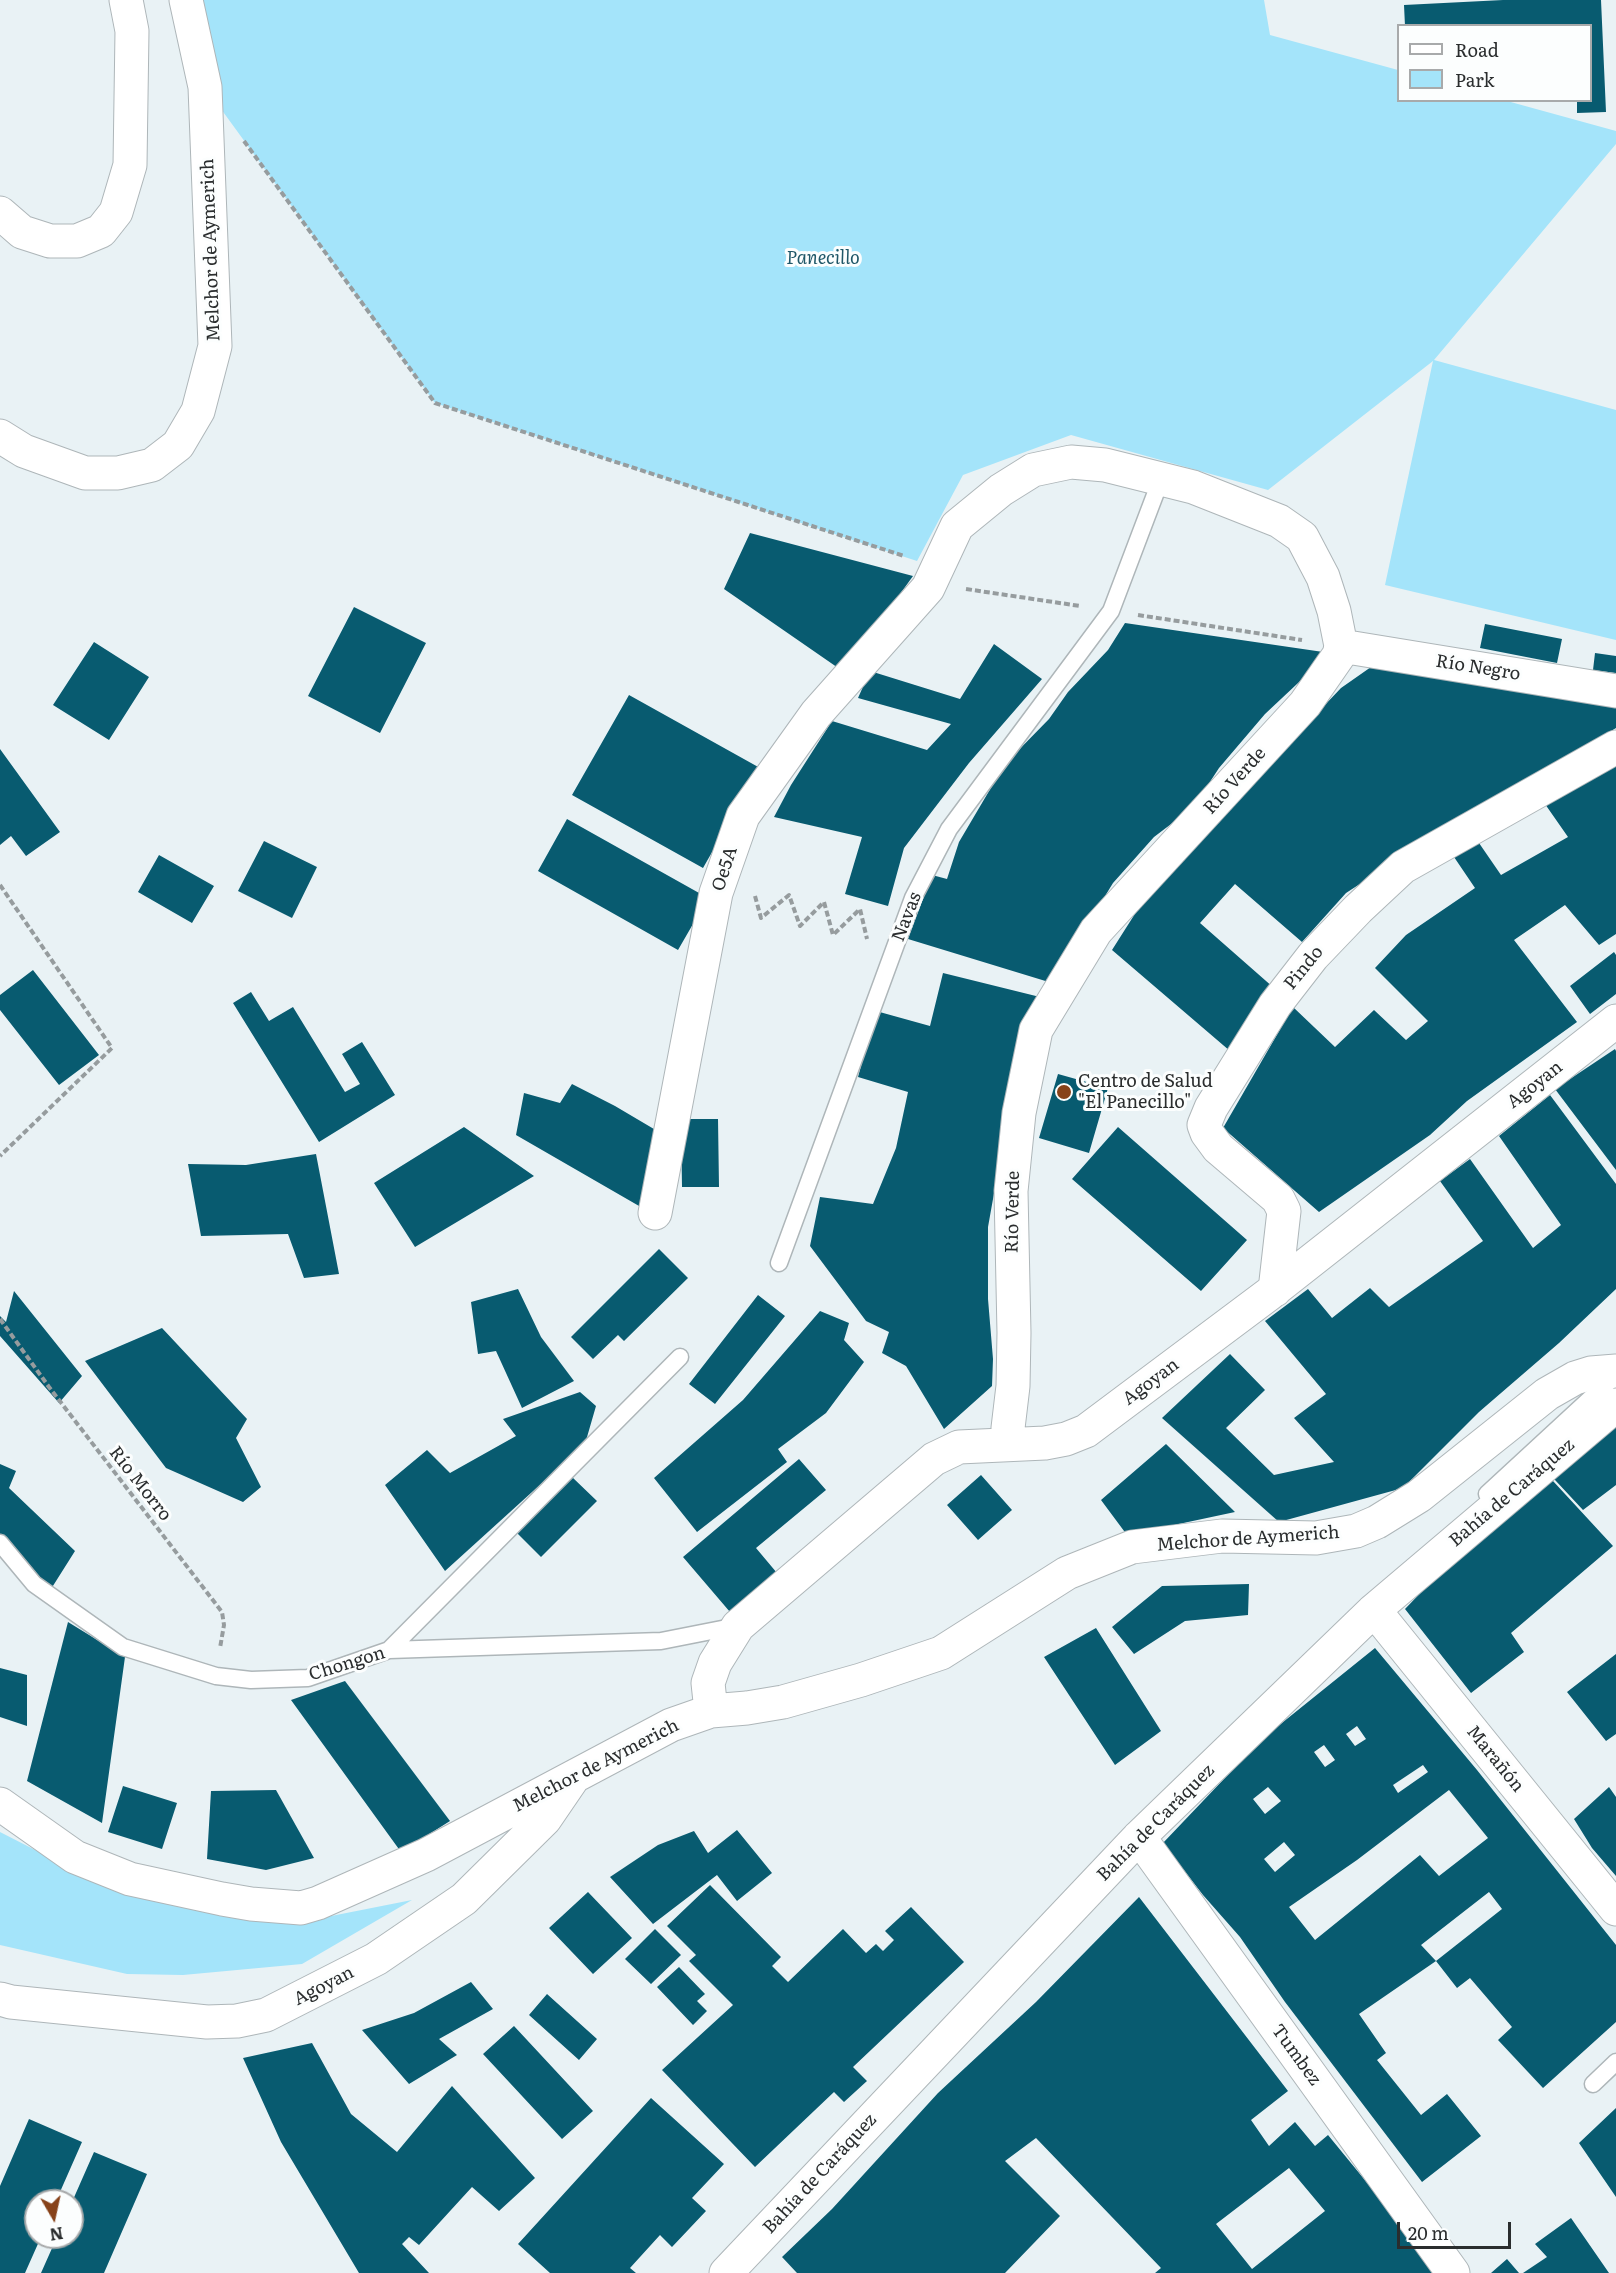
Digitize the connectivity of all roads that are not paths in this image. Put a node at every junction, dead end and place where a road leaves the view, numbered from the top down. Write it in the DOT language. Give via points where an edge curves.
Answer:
graph roads {
  1 [pos="126,0"];
  2 [pos="186,0"];
  3 [pos="0,213"];
  4 [pos="0,436"];
  5 [pos="1161,479"];
  6 [pos="1341,646"];
  7 [pos="1616,691"];
  8 [pos="1616,747"];
  9 [pos="1616,1021"];
  10 [pos="655,1213"];
  11 [pos="779,1263"];
  12 [pos="1275,1290"];
  13 [pos="680,1357"];
  14 [pos="1616,1373"];
  15 [pos="1616,1405"];
  16 [pos="1010,1443"];
  17 [pos="0,1543"];
  18 [pos="1373,1611"];
  19 [pos="738,1626"];
  20 [pos="388,1650"];
  21 [pos="711,1711"];
  22 [pos="576,1774"];
  23 [pos="0,1804"];
  24 [pos="1139,1837"];
  25 [pos="1616,1909"];
  26 [pos="0,1999"];
  27 [pos="1616,2062"];
  28 [pos="1593,2084"];
  29 [pos="726,2273"];
  30 [pos="1453,2273"];
  1 -- 3 [label="street" via="132,31 130,165 116,212 101,231 77,241 50,241 21,232"];
  2 -- 4 [label="street, Melchor de Aymerich" via="205,87 215,346 198,411 178,445 152,465 118,473 85,473 24,451"];
  5 -- 6 [label="street" via="1193,487 1279,521 1302,537 1323,577"];
  5 -- 10 [label="street, Oe5A" via="1105,465 1071,462 1033,470 1001,489 957,526 928,588 816,714 743,816 716,893"];
  5 -- 11 [label="lane, Navas" via="1111,611 949,829 913,898"];
  6 -- 7 [label="street, Río Negro"];
  6 -- 16 [label="street, Río Verde" via="1339,655 1305,704 1096,931 1036,1030 1019,1113 1011,1191 1014,1333"];
  8 -- 12 [label="street, Pindo" via="1403,867 1313,956 1275,1005 1204,1125 1218,1148 1278,1200 1284,1211"];
  9 -- 12 [label="street, Agoyan"];
  12 -- 16 [label="street, Agoyan" via="1086,1431 1045,1443"];
  13 -- 20 [label="lane"];
  14 -- 18 [label="lane" via="1370,1602"];
  14 -- 21 [label="street, Melchor de Aymerich" via="1591,1373 1547,1394 1419,1496 1356,1531 1316,1538 1222,1536 1132,1547 1067,1573 941,1653 783,1702"];
  15 -- 18 [label="street, Bahía de Caráquez"];
  16 -- 19 [label="street, Agoyan" via="959,1447 934,1459"];
  17 -- 20 [label="lane, Chongon" via="34,1584 123,1647 216,1676 251,1680 308,1678"];
  18 -- 24 [label="street, Bahía de Caráquez"];
  18 -- 25 [label="street, Marañón"];
  19 -- 20 [label="lane, Chongon" via="661,1641"];
  19 -- 21 [label="street, Agoyan" via="715,1663 708,1683"];
  21 -- 22 [label="street, Melchor de Aymerich" via="670,1725"];
  22 -- 23 [label="street, Melchor de Aymerich" via="426,1855 301,1908 251,1904 130,1879 75,1857"];
  22 -- 26 [label="street, Agoyan" via="545,1819 464,1899 376,1959 266,2015 207,2022"];
  24 -- 29 [label="street, Bahía de Caráquez"];
  24 -- 30 [label="street, Tumbez"];
  27 -- 28 [label="lane"];
}
